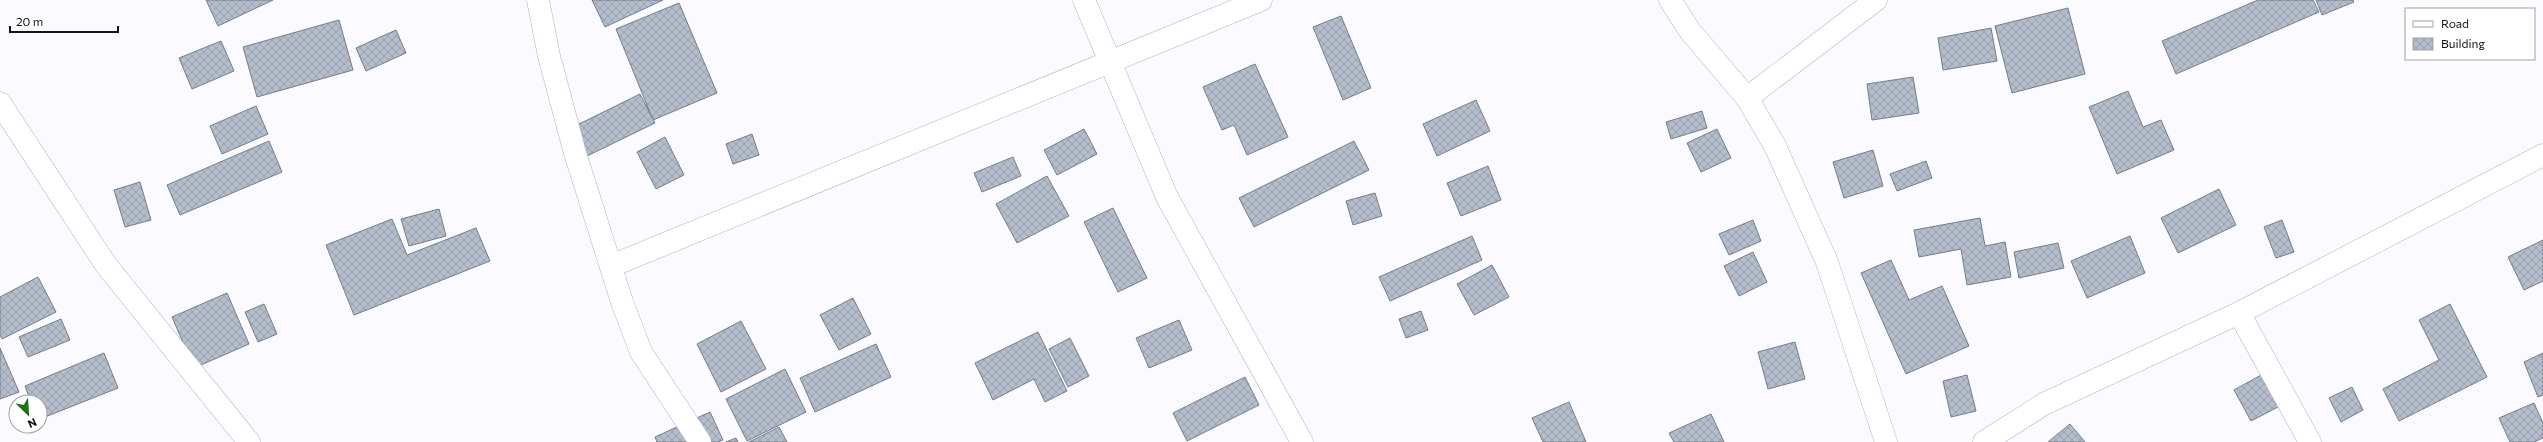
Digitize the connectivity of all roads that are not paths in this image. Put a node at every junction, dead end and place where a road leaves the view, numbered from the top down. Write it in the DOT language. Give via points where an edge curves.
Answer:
graph roads {
  1 [pos="538,0"];
  2 [pos="1084,0"];
  3 [pos="1261,0"];
  4 [pos="1670,0"];
  5 [pos="1876,0"];
  6 [pos="1110,62"];
  7 [pos="1747,98"];
  8 [pos="0,103"];
  9 [pos="2543,155"];
  10 [pos="611,266"];
  11 [pos="2239,313"];
  12 [pos="249,442"];
  13 [pos="700,442"];
  14 [pos="1302,442"];
  15 [pos="1886,442"];
  16 [pos="1984,442"];
  17 [pos="2310,442"];
  1 -- 10 [label="street" via="549,56 573,146"];
  2 -- 6 [label="street"];
  3 -- 6 [label="street"];
  4 -- 7 [label="street" via="1690,31"];
  5 -- 7 [label="street"];
  6 -- 10 [label="street"];
  6 -- 14 [label="street" via="1167,197"];
  7 -- 15 [label="street" via="1775,146 1827,262"];
  8 -- 12 [label="street" via="106,265"];
  9 -- 11 [label="street"];
  10 -- 13 [label="street" via="641,352"];
  11 -- 16 [label="street" via="2044,404"];
  11 -- 17 [label="street"];
}
